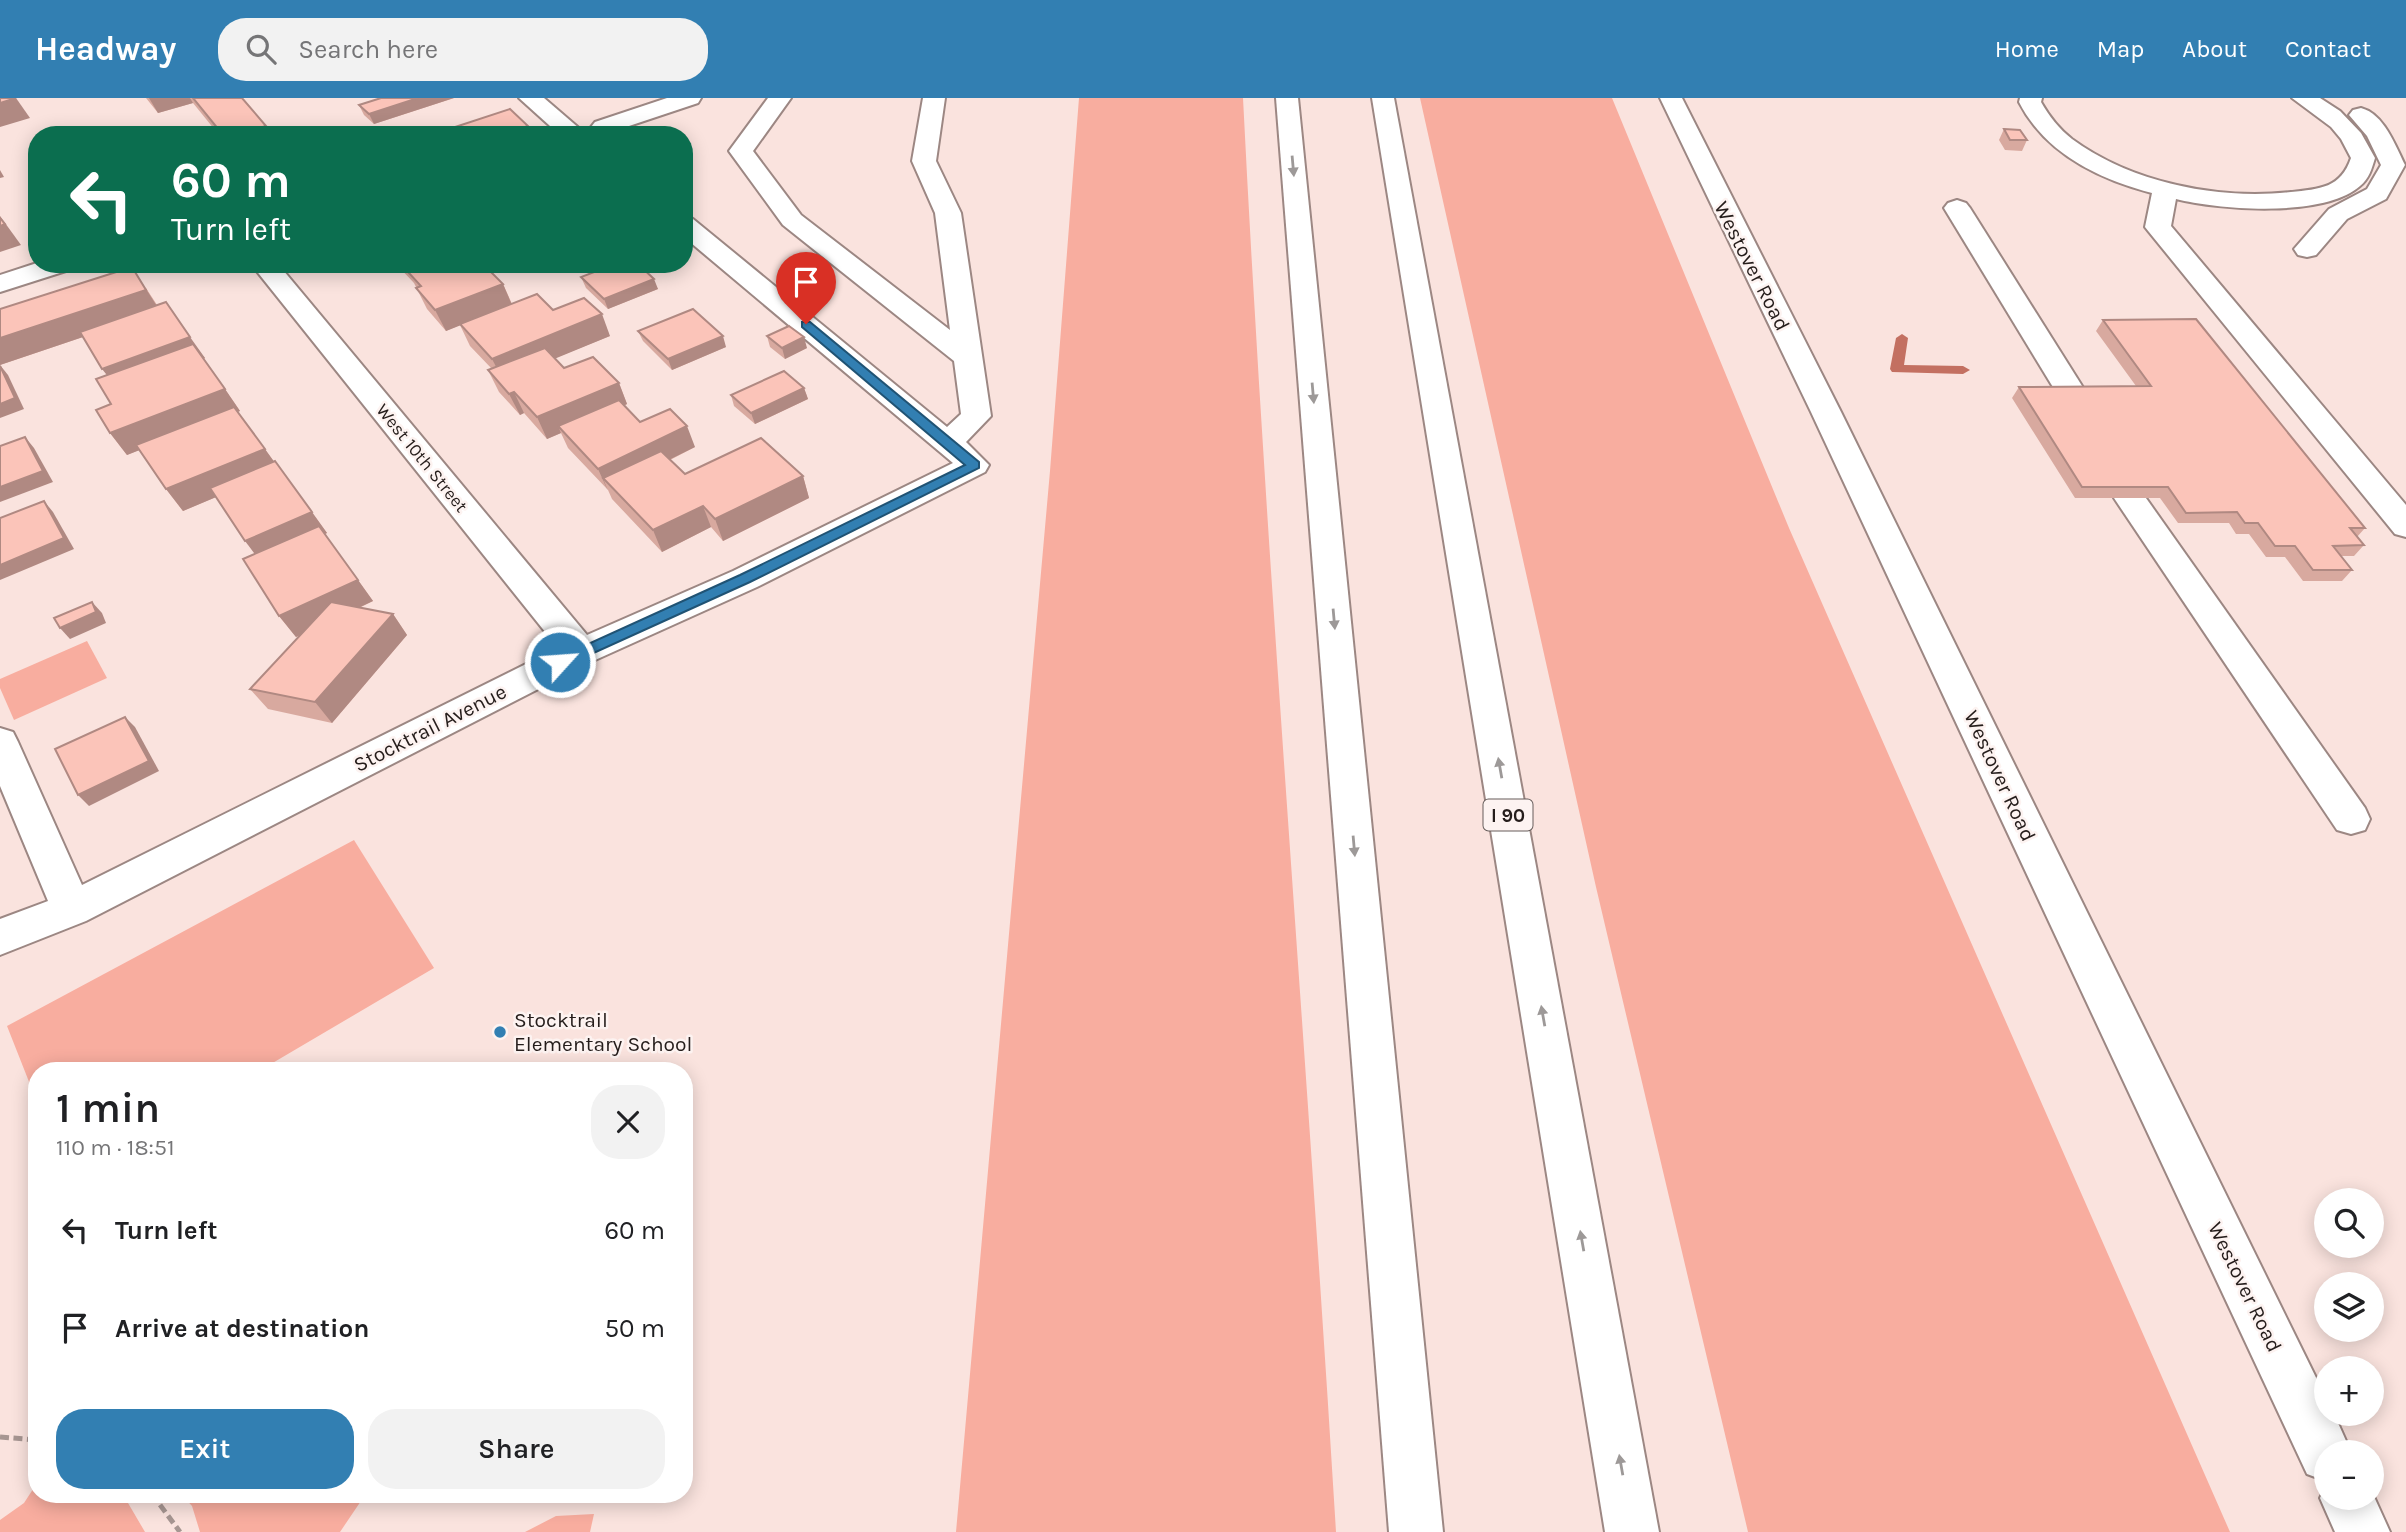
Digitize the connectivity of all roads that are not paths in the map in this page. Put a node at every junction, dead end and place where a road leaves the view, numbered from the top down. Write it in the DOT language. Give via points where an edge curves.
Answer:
graph roads {
  1 [pos="530,98"];
  2 [pos="690,98"];
  3 [pos="780,98"];
  4 [pos="934,98"];
  5 [pos="1286,98"];
  6 [pos="1383,98"];
  7 [pos="1671,98"];
  8 [pos="2031,98"];
  9 [pos="2303,98"];
  10 [pos="2346,98"];
  11 [pos="564,126"];
  12 [pos="606,126"];
  13 [pos="2165,188"];
  14 [pos="1957,208"];
  15 [pos="693,231"];
  16 [pos="2307,249"];
  17 [pos="33,273"];
  18 [pos="271,273"];
  19 [pos="0,284"];
  20 [pos="968,358"];
  21 [pos="2074,397"];
  22 [pos="948,442"];
  23 [pos="2130,498"];
  24 [pos="2406,526"];
  25 [pos="580,652"];
  26 [pos="0,742"];
  27 [pos="2351,819"];
  28 [pos="72,909"];
  29 [pos="0,937"];
  30 [pos="2319,1440"];
  31 [pos="2353,1510"];
  32 [pos="1416,1532"];
  33 [pos="1632,1532"];
  34 [pos="2363,1532"];
  1 -- 11 [label="main road"];
  2 -- 12 [label="main road"];
  3 -- 20 [label="main road" via="741,151 792,220"];
  4 -- 20 [label="main road" via="924,161 948,213"];
  5 -- 32 [label="main road, one-way"];
  33 -- 6 [label="main road, I 90, one-way"];
  7 -- 30 [label="main road, Westover Road"];
  8 -- 13 [label="main road" via="2042,124 2069,148 2112,171"];
  9 -- 13 [label="main road" via="2326,110 2353,134 2363,158 2354,180 2325,195 2280,202 2223,200"];
  10 -- 16 [label="main road" via="2378,134 2393,166 2377,194 2338,214"];
  13 -- 24 [label="main road" via="2158,227"];
  14 -- 21 [label="main road"];
  15 -- 22 [label="main road"];
  17 -- 19 [label="main road"];
  18 -- 25 [label="main road, West 10th Street"];
  20 -- 22 [label="main road" via="976,416"];
  22 -- 25 [label="main road, Stocktrail Avenue" via="974,465 745,579"];
  23 -- 27 [label="main road"];
  25 -- 28 [label="main road, Stocktrail Avenue"];
  26 -- 28 [label="main road"];
  28 -- 29 [label="main road, Stocktrail Avenue"];
  31 -- 34 [label="main road"];
}
